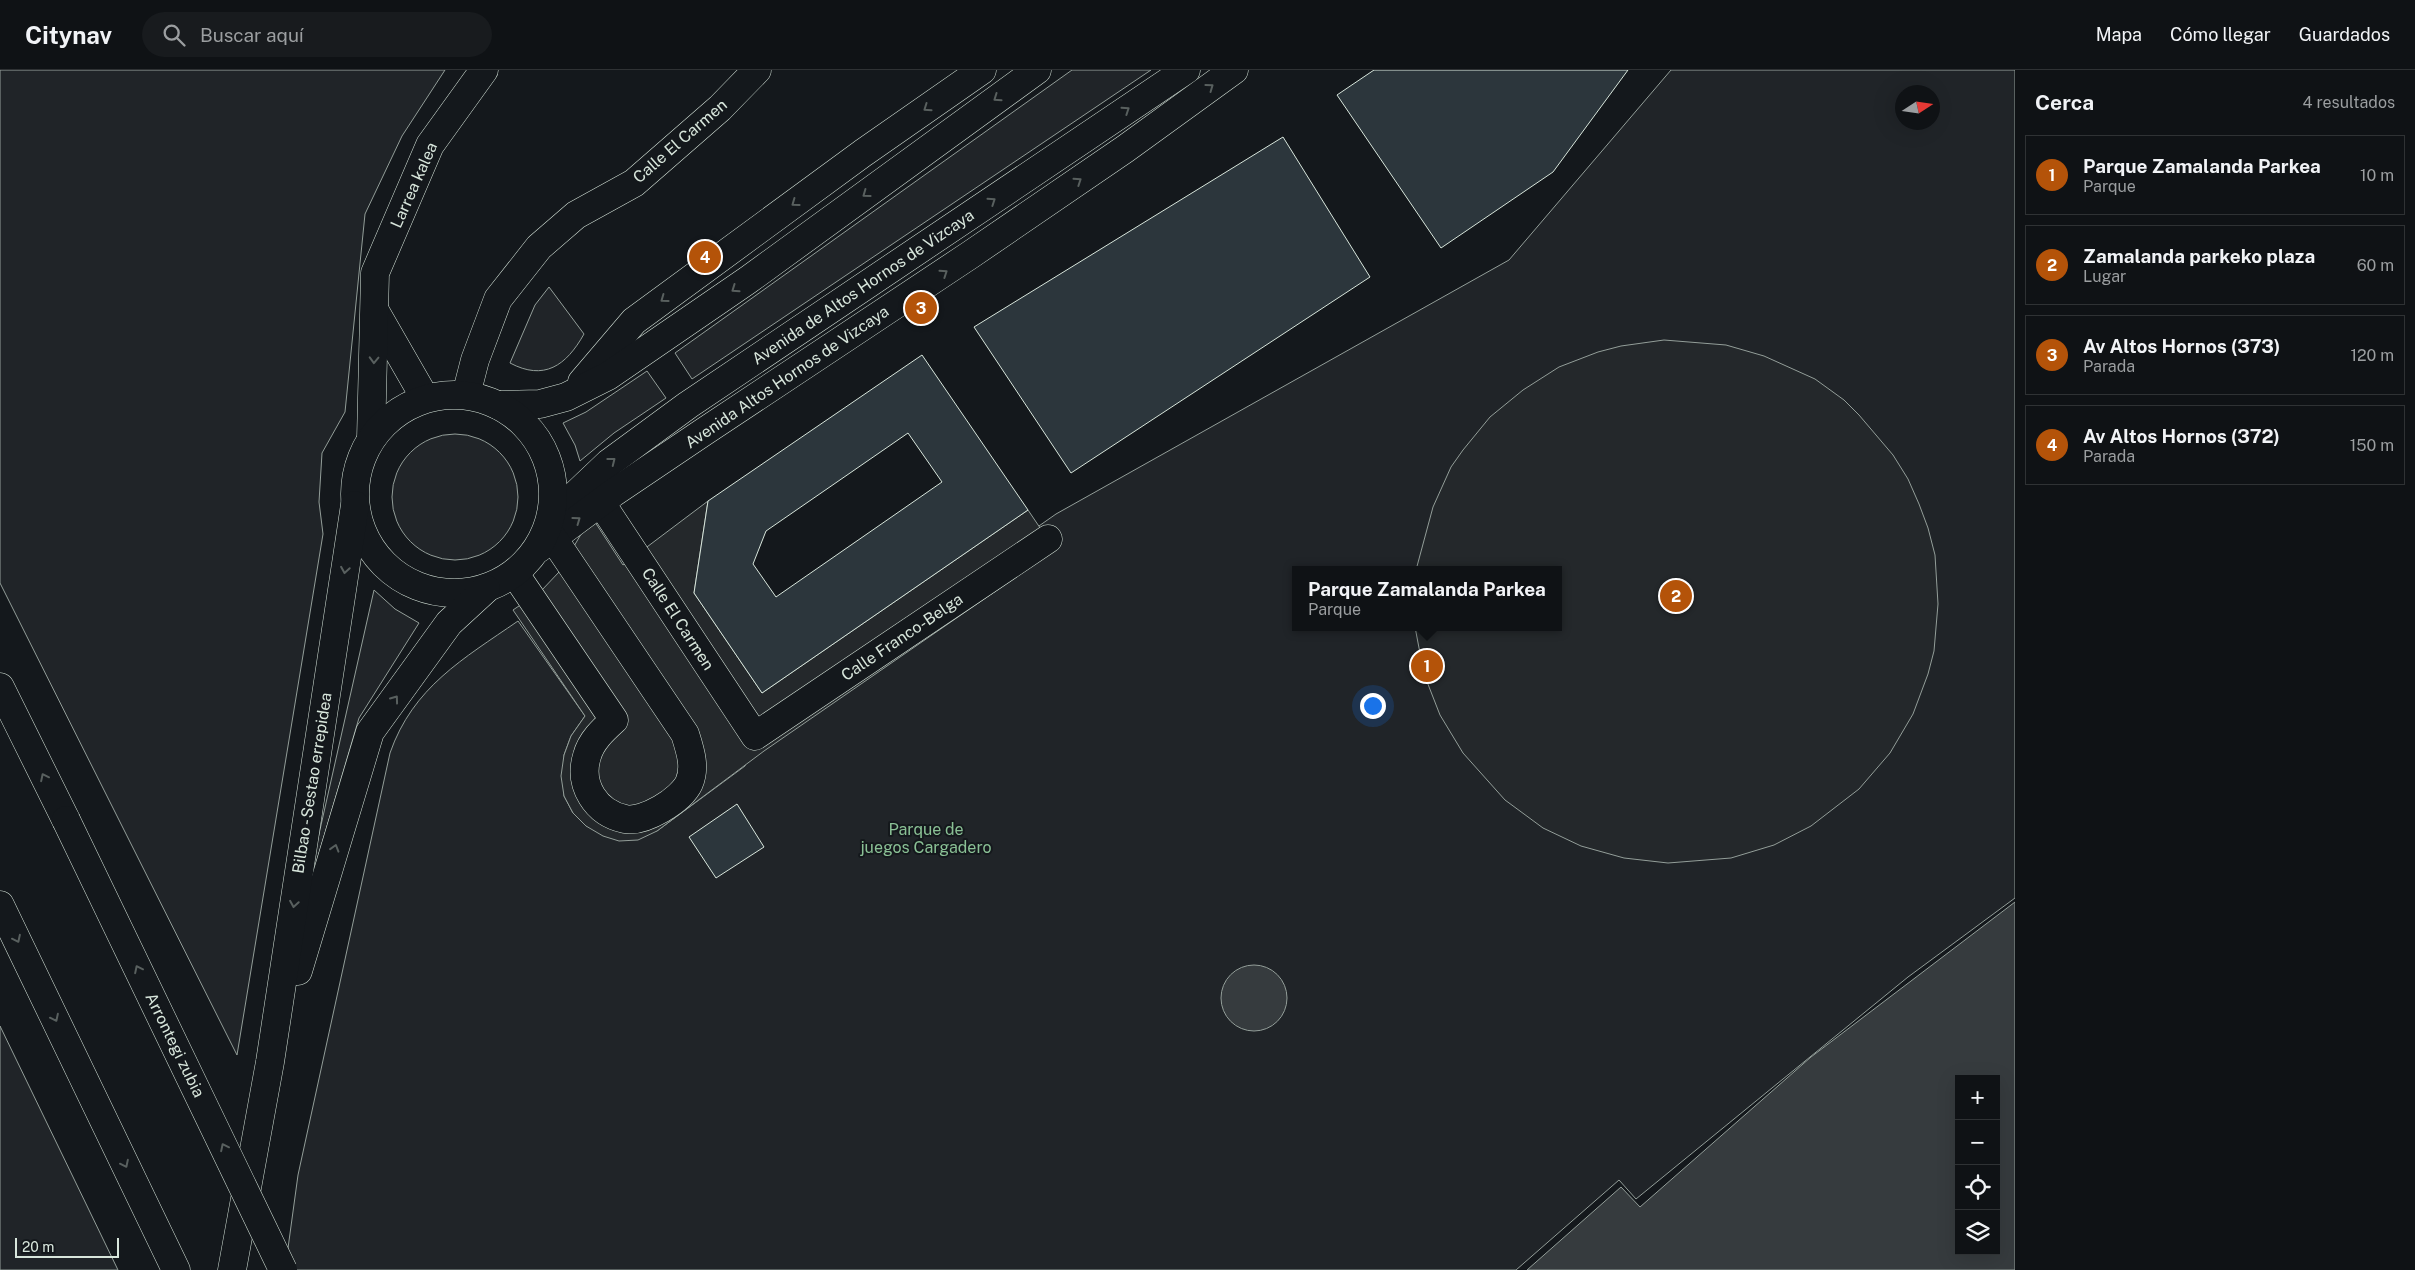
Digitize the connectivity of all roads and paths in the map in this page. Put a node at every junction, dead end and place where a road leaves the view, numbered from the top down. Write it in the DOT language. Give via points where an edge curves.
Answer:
graph roads {
  1 [pos="484,70"];
  2 [pos="757,70"];
  3 [pos="982,70"];
  4 [pos="1037,70"];
  5 [pos="1186,70"];
  6 [pos="1234,70"];
  7 [pos="375,311"];
  8 [pos="466,395"];
  9 [pos="425,398"];
  10 [pos="566,398"];
  11 [pos="498,405"];
  12 [pos="371,439"];
  13 [pos="601,502"];
  14 [pos="354,504"];
  15 [pos="548,535"];
  16 [pos="1048,539"];
  17 [pos="515,574"];
  18 [pos="486,589"];
  19 [pos="0,687"];
  20 [pos="755,736"];
  21 [pos="0,905"];
  22 [pos="270,1062"];
  23 [pos="176,1270"];
  24 [pos="232,1270"];
  25 [pos="283,1270"];
  1 -- 7 [label="main road, Larrea kalea" via="430,145 376,273"];
  2 -- 8 [label="main road, Calle El Carmen" via="720,108 634,183 576,214 539,247 498,299 475,360"];
  3 -- 10 [label="main road, one-way" via="634,321"];
  4 -- 10 [label="main road, one-way" via="659,342 608,376"];
  15 -- 5 [label="main road, Avenida de Altos Hornos de Vizcaya, one-way" via="609,463 688,405"];
  13 -- 6 [label="main road, Avenida Altos Hornos de Vizcaya, one-way" via="1002,233"];
  7 -- 9 [label="main road"];
  7 -- 12 [label="main road, Larrea kalea, one-way"];
  8 -- 9 [label="main road"];
  8 -- 11 [label="main road"];
  9 -- 12 [label="main road" via="394,414"];
  10 -- 11 [label="main road" via="540,404"];
  11 -- 15 [label="main road" via="526,424 545,452 554,485"];
  12 -- 14 [label="main road, Bilbao - Sestao errepidea" via="357,470"];
  15 -- 13 [label="main road, Avenida Altos Hornos de Vizcaya, one-way"];
  13 -- 20 [label="main road, Calle El Carmen"];
  14 -- 18 [label="main road" via="362,534 377,559 400,578 426,591 456,595"];
  14 -- 22 [label="main road, Bilbao - Sestao errepidea, one-way"];
  15 -- 17 [label="main road"];
  15 -- 17 [label="main road" via="685,734 692,760 688,783 671,803 643,818 627,820 614,816 594,802 585,781 587,756 598,734 614,720"];
  16 -- 20 [label="main road, Calle Franco-Belga"];
  17 -- 18 [label="main road"];
  22 -- 18 [label="main road, Bilbao - Sestao errepidea, one-way" via="370,732 449,624"];
  25 -- 19 [label="main road, Arrontegi zubia, one-way, bridge"];
  21 -- 23 [label="main road, one-way"];
  22 -- 24 [label="main road, Bilbao - Sestao errepidea"];
}
